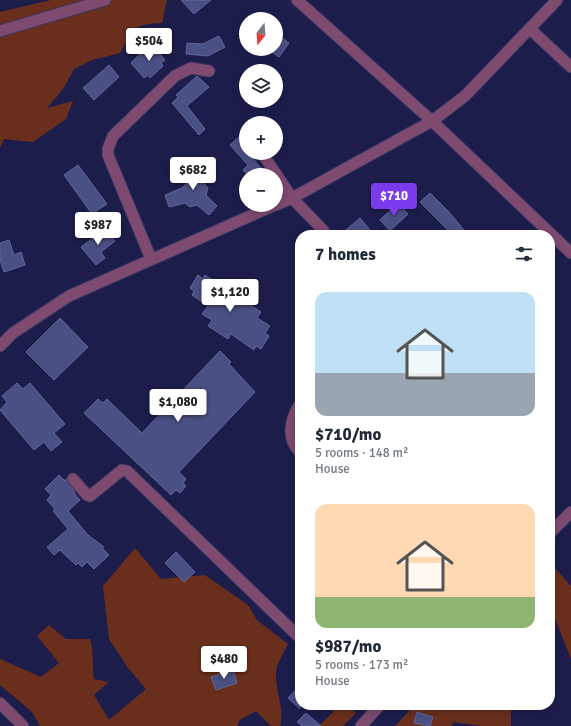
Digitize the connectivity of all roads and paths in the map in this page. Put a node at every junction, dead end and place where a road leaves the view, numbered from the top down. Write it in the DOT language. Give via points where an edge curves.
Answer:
graph roads {
  1 [pos="105,0"];
  2 [pos="297,0"];
  3 [pos="557,0"];
  4 [pos="530,29"];
  5 [pos="0,31"];
  6 [pos="571,67"];
  7 [pos="209,71"];
  8 [pos="432,122"];
  9 [pos="267,160"];
  10 [pos="292,198"];
  11 [pos="283,202"];
  12 [pos="260,212"];
  13 [pos="323,230"];
  14 [pos="547,230"];
  15 [pos="555,238"];
  16 [pos="571,253"];
  17 [pos="151,259"];
  18 [pos="0,346"];
  19 [pos="295,414"];
  20 [pos="295,446"];
  21 [pos="73,479"];
  22 [pos="571,512"];
  23 [pos="555,528"];
  24 [pos="295,633"];
  25 [pos="0,703"];
  26 [pos="373,710"];
  27 [pos="23,726"];
  28 [pos="361,726"];
  1 -- 5 [label="street"];
  2 -- 8 [label="street"];
  3 -- 4 [label="street"];
  4 -- 6 [label="street"];
  4 -- 8 [label="street" via="465,96"];
  7 -- 17 [label="street" via="191,68 175,76 113,136 108,149 108,156"];
  8 -- 10 [label="street"];
  8 -- 14 [label="street"];
  9 -- 10 [label="street"];
  10 -- 11 [label="street"];
  10 -- 13 [label="street"];
  12 -- 17 [label="street"];
  15 -- 16 [label="street"];
  17 -- 18 [label="street" via="69,296 13,333"];
  19 -- 20 [label="street" via="290,434"];
  21 -- 24 [label="street" via="90,496 122,470 127,471"];
  22 -- 23 [label="street"];
  25 -- 27 [label="street"];
  26 -- 28 [label="street"];
}
